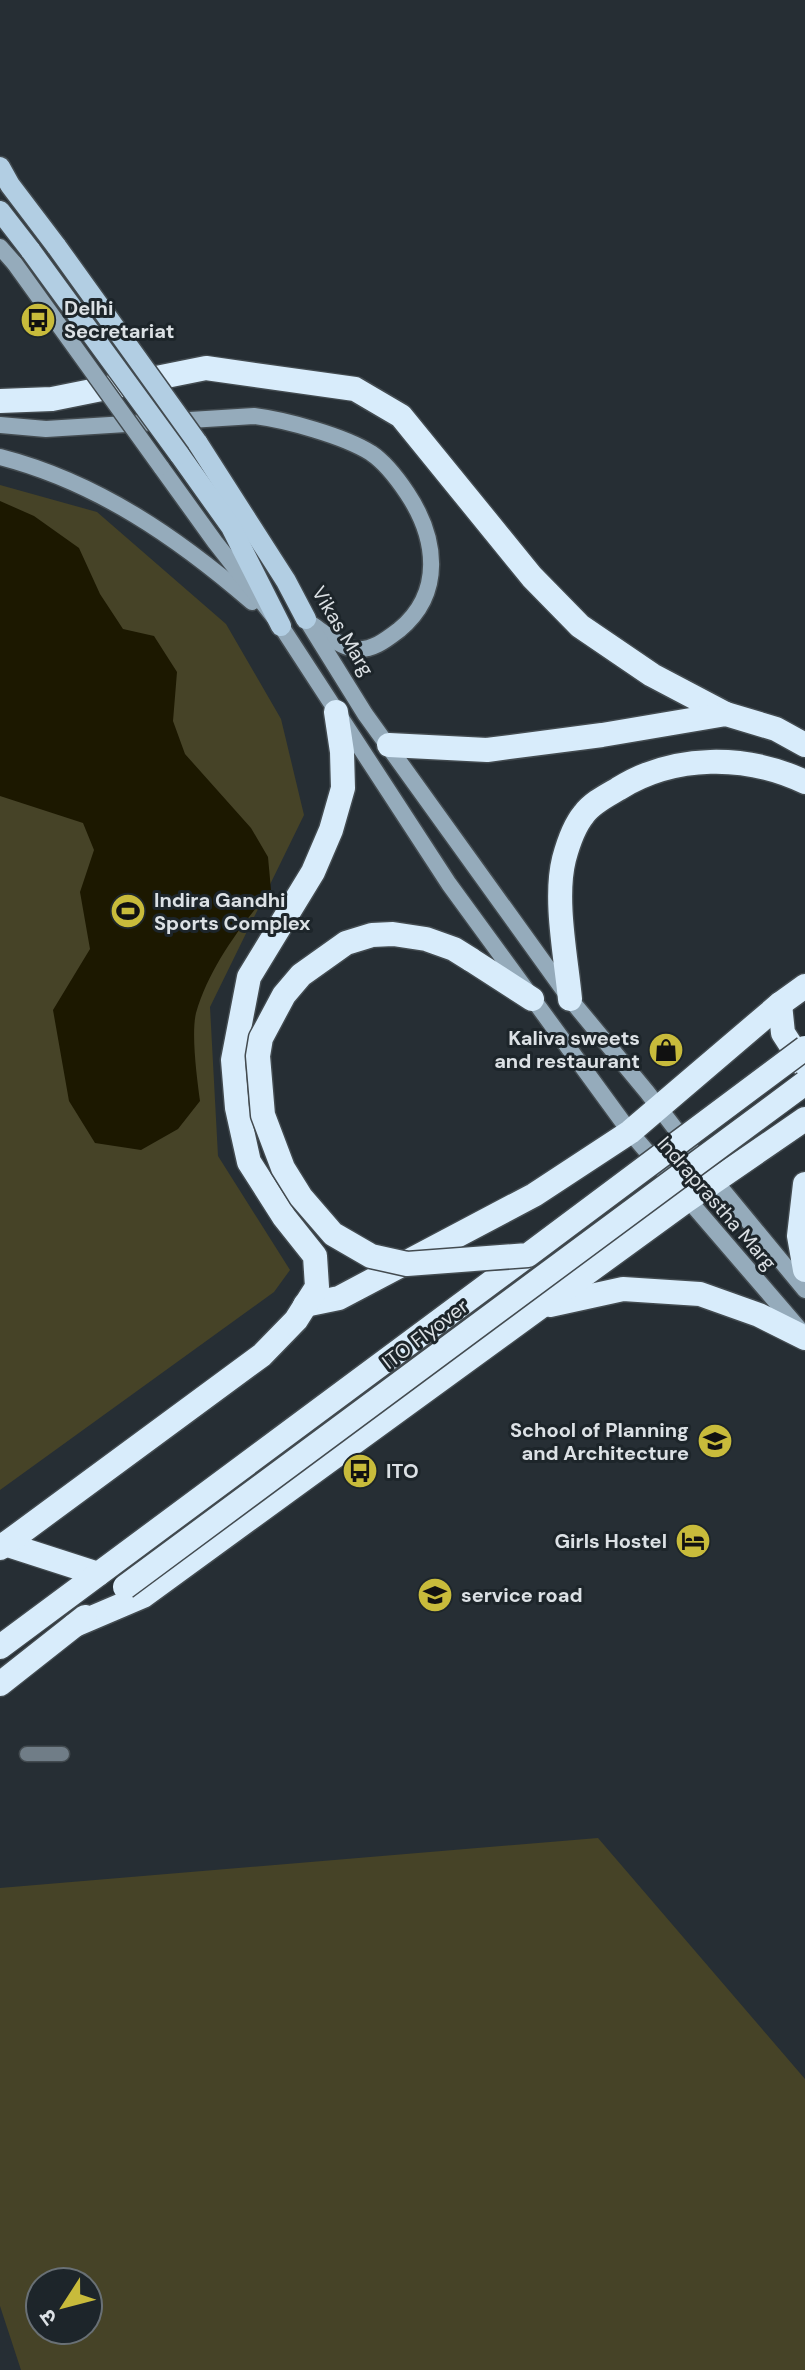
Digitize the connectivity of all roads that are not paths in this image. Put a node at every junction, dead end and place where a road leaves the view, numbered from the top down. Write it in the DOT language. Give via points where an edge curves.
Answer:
graph roads {
  1 [pos="0,167"];
  2 [pos="0,211"];
  3 [pos="0,247"];
  4 [pos="0,401"];
  5 [pos="0,425"];
  6 [pos="0,457"];
  7 [pos="306,619"];
  8 [pos="281,626"];
  9 [pos="336,712"];
  10 [pos="726,714"];
  11 [pos="389,745"];
  12 [pos="805,745"];
  13 [pos="805,782"];
  14 [pos="805,986"];
  15 [pos="532,999"];
  16 [pos="570,999"];
  17 [pos="780,1004"];
  18 [pos="805,1048"];
  19 [pos="805,1067"];
  20 [pos="805,1083"];
  21 [pos="660,1109"];
  22 [pos="805,1119"];
  23 [pos="630,1132"];
  24 [pos="716,1182"];
  25 [pos="805,1184"];
  26 [pos="687,1200"];
  27 [pos="528,1255"];
  28 [pos="805,1270"];
  29 [pos="805,1290"];
  30 [pos="305,1305"];
  31 [pos="541,1308"];
  32 [pos="805,1336"];
  33 [pos="2,1546"];
  34 [pos="106,1569"];
  35 [pos="75,1625"];
  36 [pos="0,1647"];
  37 [pos="0,1684"];
  38 [pos="27,1754"];
  39 [pos="62,1754"];
  1 -- 7 [label="main road, Vikas Marg, bridge" via="197,442"];
  2 -- 8 [label="main road, bridge" via="231,527"];
  3 -- 8 [label="main road, bridge"];
  4 -- 10 [label="highway" via="52,399 206,368 355,389 401,416 532,577 580,626 652,675"];
  5 -- 7 [label="main road" via="46,429 254,416 350,442 372,454 395,476 424,521 432,557 426,597 404,625 364,649 346,647"];
  6 -- 8 [label="main road" via="100,493 206,562"];
  7 -- 11 [label="main road, Vikas Marg"];
  8 -- 9 [label="main road"];
  9 -- 15 [label="main road"];
  9 -- 30 [label="highway" via="343,788 331,830 313,872 249,977 233,1060 249,1162 315,1256 317,1287"];
  10 -- 11 [label="highway" via="487,750"];
  10 -- 12 [label="highway" via="776,729"];
  11 -- 16 [label="main road, Vikas Marg"];
  13 -- 16 [label="highway" via="749,764 690,762 629,782 583,814 563,862 561,884"];
  14 -- 17 [label="highway"];
  15 -- 23 [label="main road"];
  15 -- 27 [label="highway, bridge" via="454,949 426,939 372,935 346,943 301,975 261,1038 258,1056 263,1115 283,1168 333,1234 371,1256 407,1264"];
  16 -- 21 [label="main road, Vikas Marg"];
  17 -- 19 [label="highway" via="783,1033"];
  17 -- 21 [label="highway"];
  18 -- 27 [label="highway, ITO Flyover, bridge"];
  20 -- 35 [label="highway, ITO Flyover, bridge"];
  21 -- 23 [label="highway"];
  21 -- 24 [label="main road, Indraprastha Marg"];
  22 -- 24 [label="highway"];
  23 -- 26 [label="main road, Indraprastha Marg"];
  23 -- 30 [label="highway" via="534,1195 421,1256 339,1298"];
  24 -- 26 [label="highway"];
  24 -- 29 [label="main road, Indraprastha Marg"];
  25 -- 28 [label="highway" via="799,1236"];
  26 -- 31 [label="highway"];
  26 -- 32 [label="main road, Indraprastha Marg"];
  27 -- 34 [label="highway, ITO Flyover"];
  30 -- 33 [label="highway" via="262,1355"];
  31 -- 32 [label="highway" via="623,1289 700,1294"];
  31 -- 35 [label="highway" via="143,1596"];
  33 -- 34 [label="highway"];
  34 -- 36 [label="highway, ITO Flyover"];
  35 -- 37 [label="highway"];
  38 -- 39 [label="street"];
}
